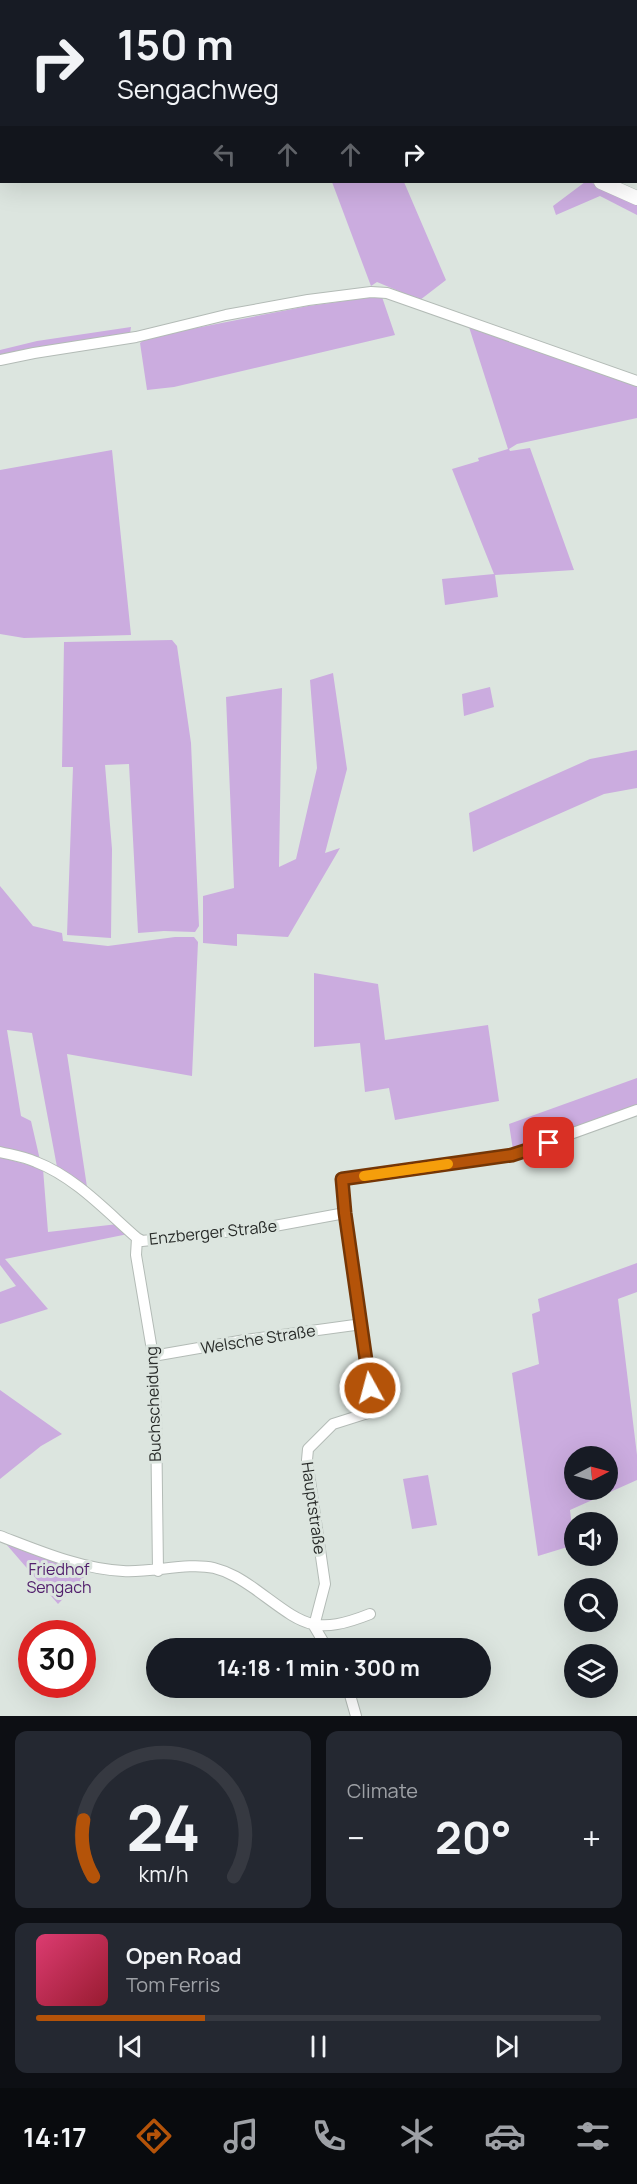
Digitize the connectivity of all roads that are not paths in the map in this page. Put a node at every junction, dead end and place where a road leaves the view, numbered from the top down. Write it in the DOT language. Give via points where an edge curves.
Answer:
graph roads {
  1 [pos="603,183"];
  2 [pos="637,198"];
  3 [pos="0,360"];
  4 [pos="637,381"];
  5 [pos="637,1110"];
  6 [pos="0,1152"];
  7 [pos="345,1213"];
  8 [pos="137,1238"];
  9 [pos="362,1324"];
  10 [pos="153,1356"];
  11 [pos="0,1536"];
  12 [pos="158,1571"];
  13 [pos="370,1614"];
  14 [pos="314,1626"];
  15 [pos="321,1638"];
  16 [pos="351,1698"];
  17 [pos="356,1716"];
  1 -- 2 [label="main road"];
  3 -- 4 [label="street" via="136,337 225,315 371,292 387,293"];
  5 -- 7 [label="street, Hauptstraße" via="512,1155 342,1179"];
  6 -- 8 [label="street, Enzberger Straße" via="51,1169 110,1212"];
  7 -- 8 [label="street, Enzberger Straße" via="149,1242"];
  7 -- 9 [label="street, Hauptstraße"];
  8 -- 10 [label="street, Buchscheidung" via="136,1255"];
  9 -- 10 [label="street, Welsche Straße"];
  9 -- 14 [label="street, Hauptstraße" via="373,1409 333,1424 308,1449 325,1584"];
  10 -- 12 [label="street, Buchscheidung"];
  11 -- 12 [label="street" via="93,1568"];
  12 -- 14 [label="street" via="202,1567 234,1575"];
  13 -- 14 [label="street" via="347,1623"];
  14 -- 15 [label="street"];
  16 -- 17 [label="street"];
}
